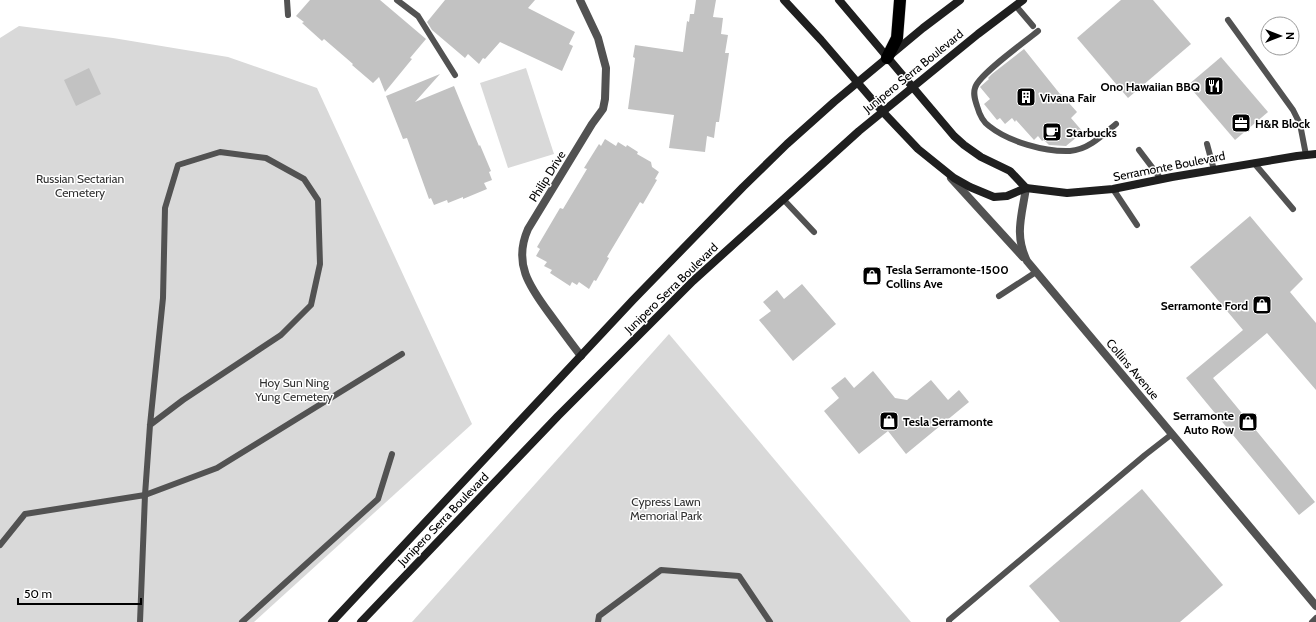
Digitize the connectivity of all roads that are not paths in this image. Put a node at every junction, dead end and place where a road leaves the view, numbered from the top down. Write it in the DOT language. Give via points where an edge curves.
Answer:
graph roads {
  1 [pos="287,0"];
  2 [pos="397,0"];
  3 [pos="580,0"];
  4 [pos="784,0"];
  5 [pos="839,0"];
  6 [pos="900,0"];
  7 [pos="960,0"];
  8 [pos="1023,0"];
  9 [pos="1016,6"];
  10 [pos="288,15"];
  11 [pos="1228,20"];
  12 [pos="1033,26"];
  13 [pos="1038,31"];
  14 [pos="887,58"];
  15 [pos="455,75"];
  16 [pos="857,83"];
  17 [pos="912,86"];
  18 [pos="882,111"];
  19 [pos="1116,124"];
  20 [pos="1207,144"];
  21 [pos="1138,150"];
  22 [pos="1316,154"];
  23 [pos="1306,155"];
  24 [pos="1254,163"];
  25 [pos="1214,170"];
  26 [pos="947,173"];
  27 [pos="1161,179"];
  28 [pos="1026,188"];
  29 [pos="1113,189"];
  30 [pos="783,199"];
  31 [pos="1293,209"];
  32 [pos="1138,225"];
  33 [pos="814,232"];
  34 [pos="1027,261"];
  35 [pos="1036,272"];
  36 [pos="1000,296"];
  37 [pos="402,354"];
  38 [pos="581,356"];
  39 [pos="150,425"];
  40 [pos="1172,434"];
  41 [pos="392,454"];
  42 [pos="145,495"];
  43 [pos="0,545"];
  44 [pos="1316,606"];
  45 [pos="1316,618"];
  46 [pos="140,622"];
  47 [pos="242,622"];
  48 [pos="332,622"];
  49 [pos="361,622"];
  50 [pos="598,622"];
  51 [pos="770,622"];
  52 [pos="949,622"];
  53 [pos="1312,622"];
  1 -- 10 [label="lane"];
  2 -- 15 [label="lane" via="418,16"];
  3 -- 38 [label="street, Philip Drive" via="598,38 606,68 603,109 528,229 522,254 524,272 532,289"];
  4 -- 16 [label="main road, Serramonte Boulevard"];
  5 -- 14 [label="main road"];
  6 -- 14 [label="highway" via="897,38"];
  7 -- 14 [label="main road, Junipero Serra Boulevard"];
  8 -- 9 [label="main road, Junipero Serra Boulevard"];
  9 -- 12 [label="lane"];
  9 -- 17 [label="main road, Junipero Serra Boulevard"];
  11 -- 23 [label="lane" via="1293,110 1300,124"];
  13 -- 19 [label="lane" via="983,76 975,87 974,99 978,112 988,126 1028,145 1070,151 1093,143"];
  14 -- 16 [label="main road, Junipero Serra Boulevard"];
  14 -- 17 [label="main road"];
  16 -- 18 [label="main road, Serramonte Boulevard"];
  16 -- 38 [label="main road, Junipero Serra Boulevard" via="787,144 743,187"];
  17 -- 18 [label="main road, Junipero Serra Boulevard"];
  17 -- 28 [label="main road" via="964,145 986,160 1010,171"];
  18 -- 26 [label="main road, Serramonte Boulevard" via="912,143"];
  18 -- 30 [label="main road, Junipero Serra Boulevard"];
  20 -- 25 [label="lane"];
  21 -- 27 [label="lane"];
  22 -- 23 [label="main road, Serramonte Boulevard"];
  23 -- 24 [label="main road, Serramonte Boulevard"];
  24 -- 25 [label="main road, Serramonte Boulevard"];
  24 -- 31 [label="lane"];
  25 -- 27 [label="main road, Serramonte Boulevard"];
  26 -- 28 [label="main road, Serramonte Boulevard" via="970,187 994,197 1001,198"];
  26 -- 34 [label="street"];
  27 -- 29 [label="main road, Serramonte Boulevard"];
  28 -- 29 [label="main road, Serramonte Boulevard" via="1067,192"];
  28 -- 34 [label="street, Collins Avenue" via="1019,233 1020,245"];
  29 -- 32 [label="lane"];
  30 -- 33 [label="lane"];
  30 -- 49 [label="main road, Junipero Serra Boulevard" via="693,281 596,378"];
  34 -- 35 [label="street, Collins Avenue"];
  35 -- 36 [label="lane"];
  35 -- 40 [label="street, Collins Avenue"];
  37 -- 42 [label="lane" via="217,468"];
  38 -- 48 [label="main road, Junipero Serra Boulevard"];
  39 -- 39 [label="lane" via="281,335 312,305 320,264 318,200 304,179 266,158 220,152 178,165 165,208 163,298"];
  39 -- 42 [label="lane"];
  40 -- 44 [label="street, Collins Avenue"];
  40 -- 52 [label="lane"];
  41 -- 47 [label="lane" via="378,500"];
  42 -- 43 [label="lane" via="25,514"];
  42 -- 46 [label="lane"];
  45 -- 53 [label="lane"];
  50 -- 51 [label="lane" via="599,616 662,570 739,576"];
}
